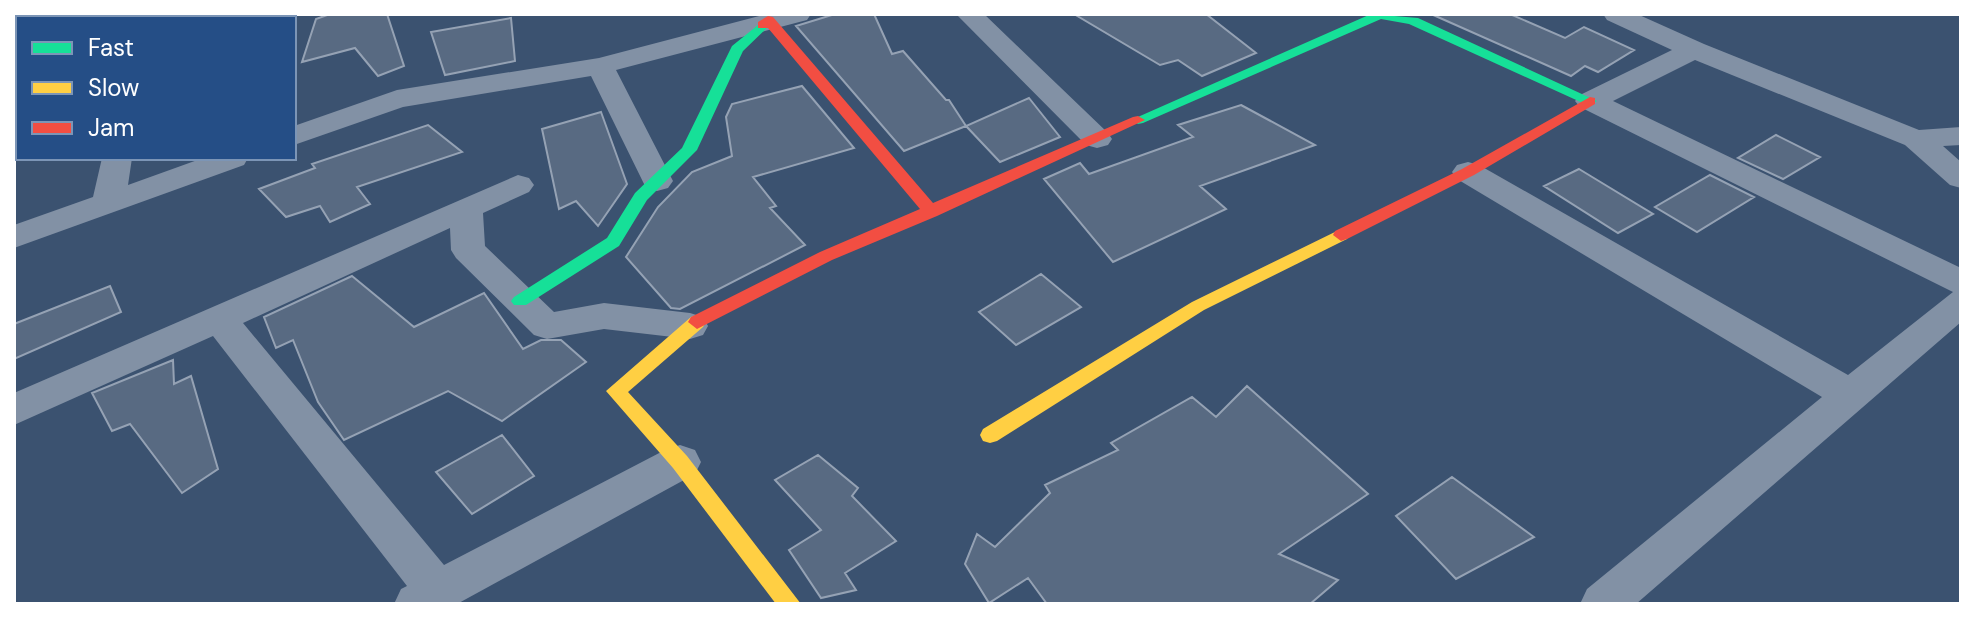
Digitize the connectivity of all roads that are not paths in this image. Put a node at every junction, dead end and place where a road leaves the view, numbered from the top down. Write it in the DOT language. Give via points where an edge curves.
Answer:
graph roads {
  1 [pos="798,14"];
  2 [pos="969,14"];
  3 [pos="1616,14"];
  4 [pos="768,20"];
  5 [pos="1694,50"];
  6 [pos="600,66"];
  7 [pos="1590,101"];
  8 [pos="296,135"];
  9 [pos="1961,136"];
  10 [pos="1097,139"];
  11 [pos="1916,139"];
  12 [pos="117,160"];
  13 [pos="227,160"];
  14 [pos="1468,172"];
  15 [pos="1961,178"];
  16 [pos="657,181"];
  17 [pos="518,185"];
  18 [pos="108,203"];
  19 [pos="466,209"];
  20 [pos="931,212"];
  21 [pos="14,237"];
  22 [pos="1961,282"];
  23 [pos="520,301"];
  24 [pos="1961,302"];
  25 [pos="219,318"];
  26 [pos="690,326"];
  27 [pos="1850,395"];
  28 [pos="14,410"];
  29 [pos="990,435"];
  30 [pos="680,462"];
  31 [pos="428,597"];
  32 [pos="790,604"];
  33 [pos="1603,604"];
  1 -- 4 [label="street"];
  2 -- 10 [label="street"];
  3 -- 5 [label="street"];
  4 -- 6 [label="street"];
  4 -- 16 [label="street" via="737,49 689,150"];
  4 -- 20 [label="street"];
  5 -- 7 [label="street"];
  5 -- 11 [label="street"];
  6 -- 8 [label="street" via="397,99"];
  6 -- 16 [label="street"];
  7 -- 10 [label="street" via="1413,21 1380,15"];
  7 -- 14 [label="street"];
  7 -- 22 [label="street"];
  9 -- 11 [label="street"];
  10 -- 20 [label="street"];
  11 -- 15 [label="street"];
  12 -- 18 [label="street"];
  13 -- 18 [label="street"];
  14 -- 27 [label="street"];
  14 -- 29 [label="street" via="1198,306"];
  16 -- 23 [label="street" via="613,242"];
  17 -- 19 [label="street"];
  18 -- 21 [label="street"];
  19 -- 23 [label="street" via="468,250"];
  19 -- 25 [label="street"];
  20 -- 26 [label="street" via="826,256"];
  23 -- 26 [label="street" via="547,326 604,316"];
  24 -- 27 [label="street"];
  25 -- 28 [label="street"];
  25 -- 31 [label="street"];
  26 -- 30 [label="street" via="616,391"];
  27 -- 33 [label="street"];
  30 -- 31 [label="street"];
  30 -- 32 [label="street"];
}
